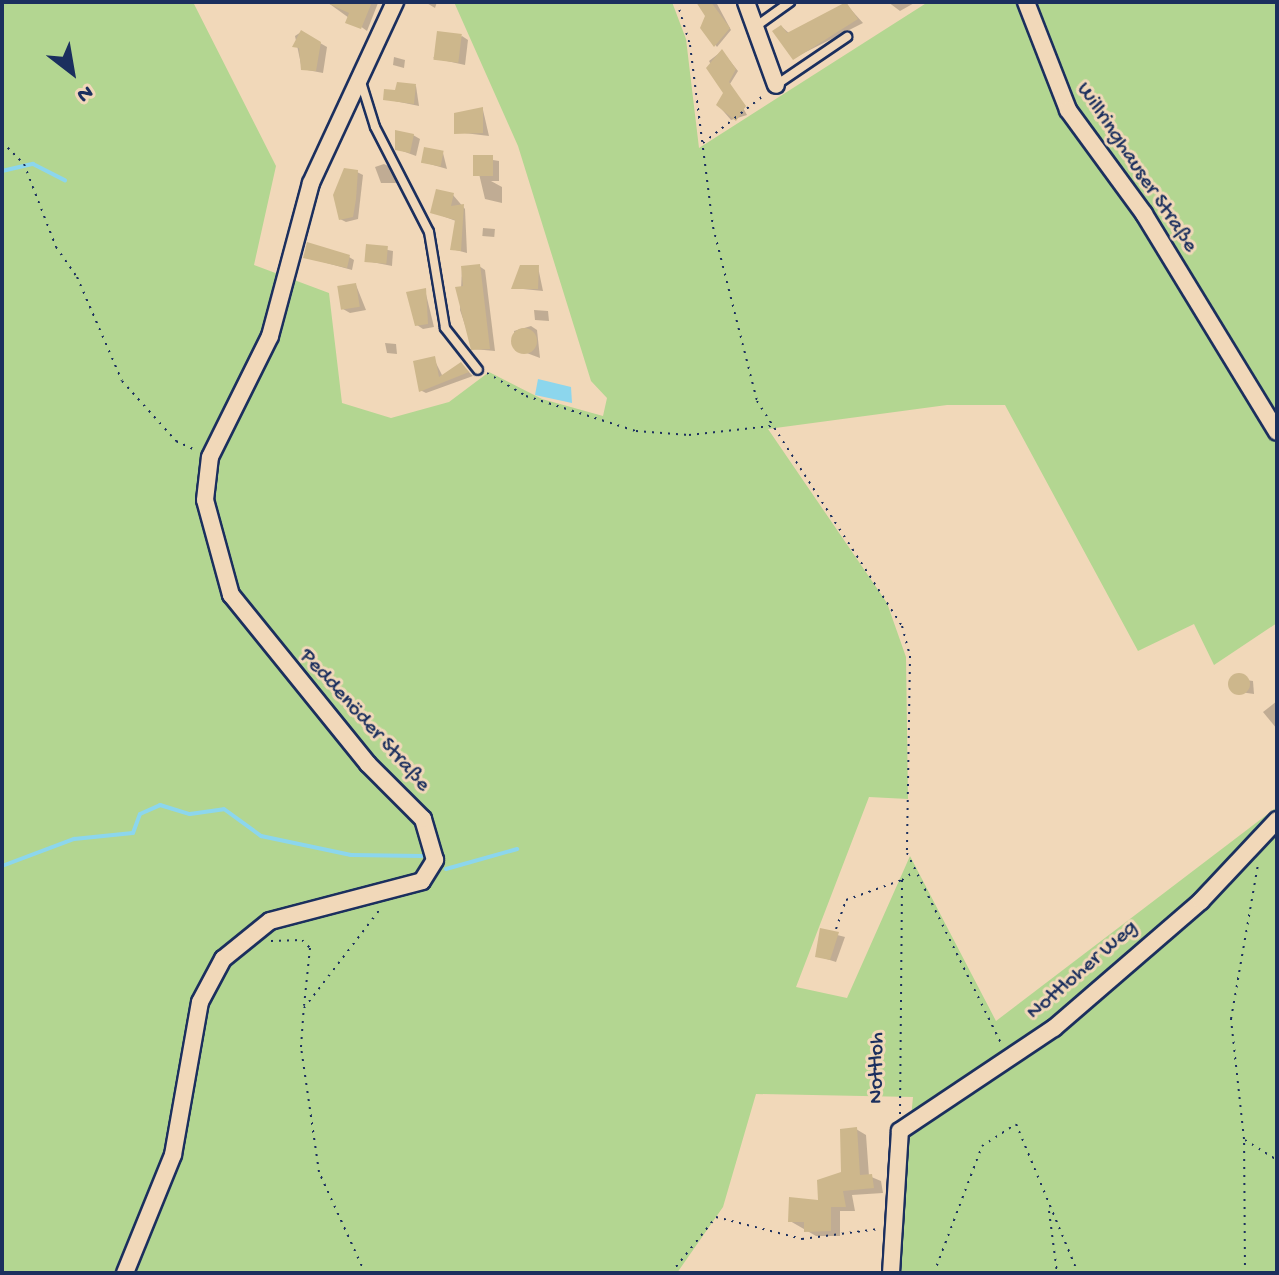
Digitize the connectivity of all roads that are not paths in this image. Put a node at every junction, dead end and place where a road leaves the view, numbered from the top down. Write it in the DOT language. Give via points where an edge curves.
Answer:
graph roads {
  1 [pos="395,2"];
  2 [pos="746,2"];
  3 [pos="790,2"];
  4 [pos="1026,2"];
  5 [pos="755,27"];
  6 [pos="847,37"];
  7 [pos="361,81"];
  8 [pos="776,85"];
  9 [pos="478,370"];
  10 [pos="1277,432"];
  11 [pos="1277,820"];
  12 [pos="900,1131"];
  13 [pos="125,1273"];
  14 [pos="891,1273"];
  1 -- 7 [label="street, Peddenöder Straße"];
  2 -- 5 [label="street"];
  3 -- 5 [label="lane"];
  4 -- 10 [label="street, Willringhauser Straße" via="1068,110 1144,214"];
  5 -- 8 [label="street"];
  6 -- 8 [label="lane"];
  7 -- 9 [label="lane" via="375,127 429,232 445,328"];
  7 -- 13 [label="street, Peddenöder Straße" via="296,226 270,336 210,457 205,500 231,595 368,764 423,819 435,860 431,871 397,888 270,921 223,959 200,1002 173,1155"];
  11 -- 12 [label="street, Nottloher Weg" via="1201,901 1010,1060"];
  12 -- 14 [label="street, Nottloh"];
}
